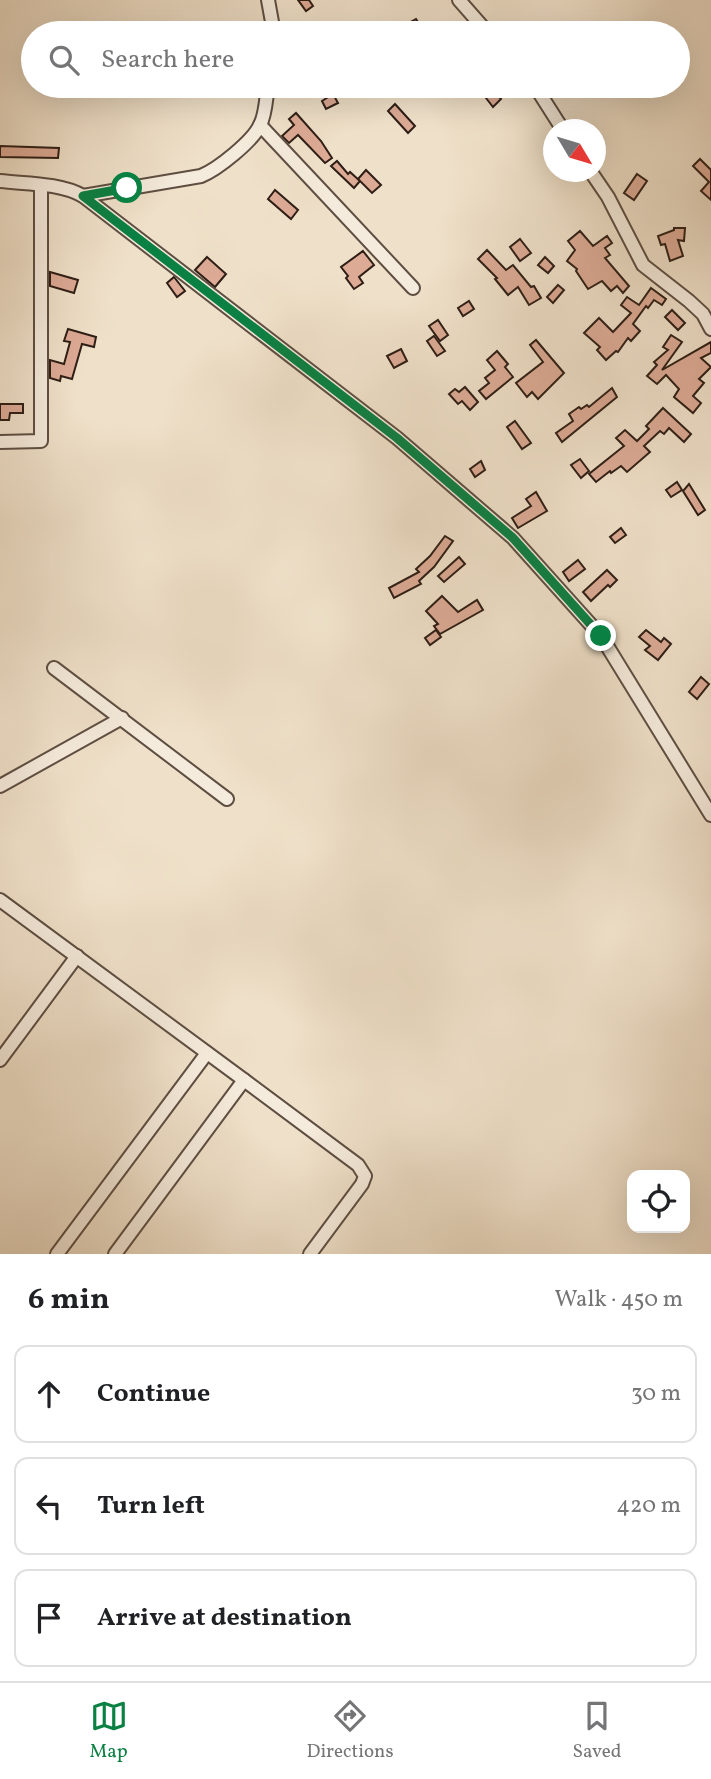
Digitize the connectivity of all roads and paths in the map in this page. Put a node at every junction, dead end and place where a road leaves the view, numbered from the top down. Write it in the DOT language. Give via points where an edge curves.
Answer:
graph roads {
  1 [pos="268,0"];
  2 [pos="459,0"];
  3 [pos="272,21"];
  4 [pos="477,21"];
  5 [pos="266,98"];
  6 [pos="545,98"];
  7 [pos="557,119"];
  8 [pos="260,125"];
  9 [pos="0,181"];
  10 [pos="598,182"];
  11 [pos="41,185"];
  12 [pos="83,196"];
  13 [pos="412,288"];
  14 [pos="711,329"];
  15 [pos="0,442"];
  16 [pos="54,668"];
  17 [pos="122,718"];
  18 [pos="0,786"];
  19 [pos="227,799"];
  20 [pos="711,815"];
  21 [pos="0,900"];
  22 [pos="77,956"];
  23 [pos="206,1053"];
  24 [pos="0,1060"];
  25 [pos="244,1080"];
  26 [pos="57,1254"];
  27 [pos="116,1254"];
  28 [pos="310,1254"];
  1 -- 3 [label="street"];
  2 -- 4 [label="street"];
  5 -- 8 [label="street"];
  6 -- 7 [label="street"];
  8 -- 12 [label="street" via="228,160 201,176"];
  8 -- 13 [label="street"];
  9 -- 11 [label="street"];
  10 -- 14 [label="street" via="643,265 703,314"];
  11 -- 12 [label="street"];
  11 -- 15 [label="street" via="41,440"];
  12 -- 20 [label="street" via="397,438 513,538 601,636"];
  16 -- 17 [label="street"];
  17 -- 18 [label="street"];
  17 -- 19 [label="street"];
  21 -- 22 [label="street"];
  22 -- 23 [label="street"];
  22 -- 24 [label="street"];
  23 -- 25 [label="street"];
  23 -- 26 [label="street"];
  25 -- 27 [label="street"];
  25 -- 28 [label="street" via="358,1165 365,1176"];
}
